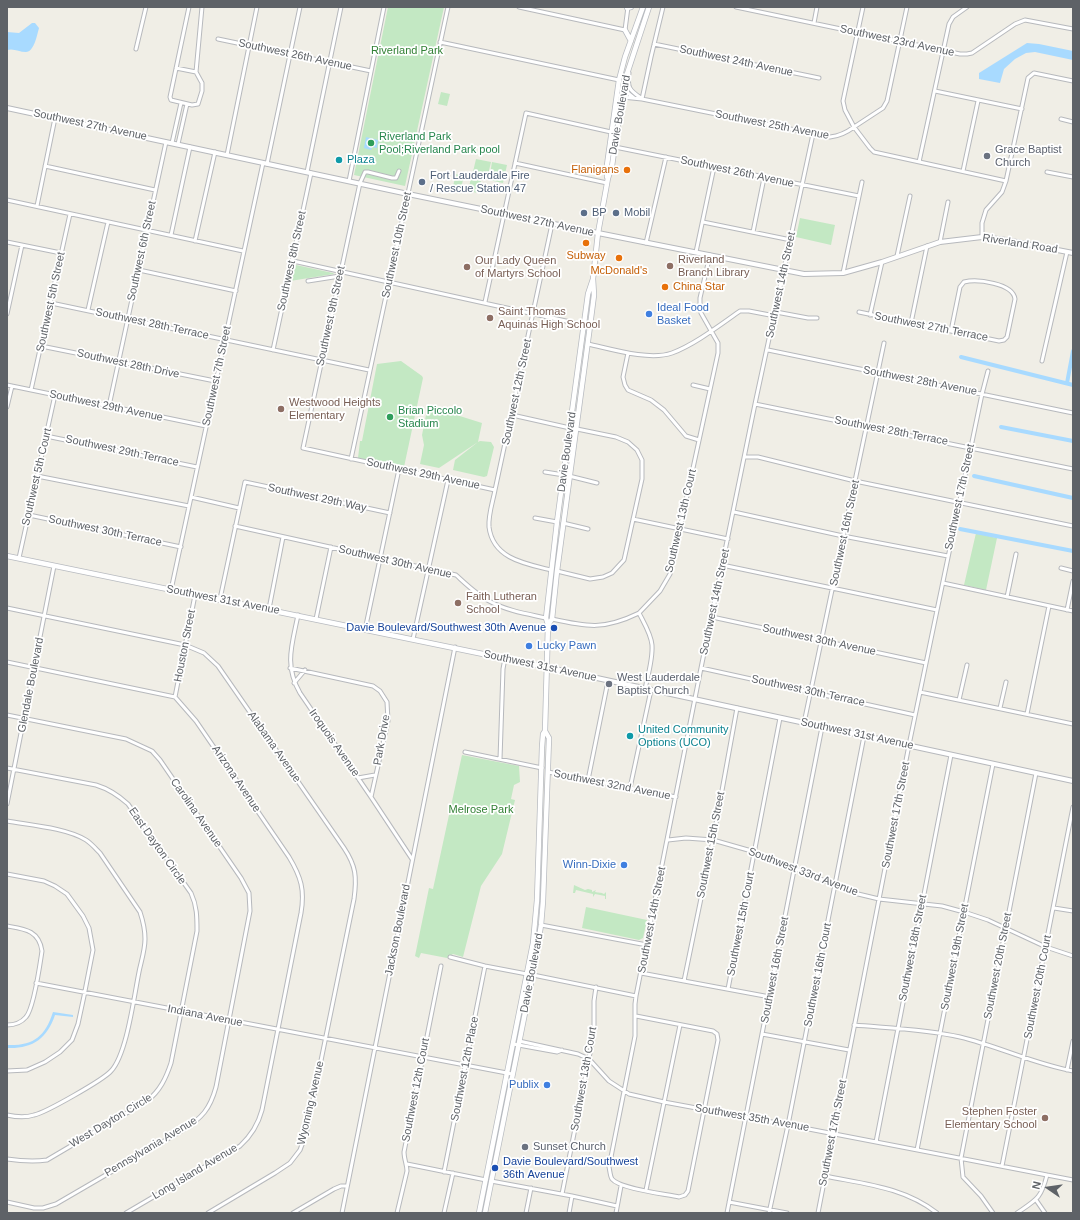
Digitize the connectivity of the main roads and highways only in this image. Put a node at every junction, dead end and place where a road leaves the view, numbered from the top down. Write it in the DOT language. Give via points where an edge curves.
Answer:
graph roads {
  1 [pos="643,7"];
  2 [pos="650,7"];
  3 [pos="624,30"];
  4 [pos="631,41"];
  5 [pos="622,67"];
  6 [pos="619,80"];
  7 [pos="624,86"];
  8 [pos="620,105"];
  9 [pos="607,181"];
  10 [pos="593,279"];
  11 [pos="584,324"];
  12 [pos="588,344"];
  13 [pos="566,457"];
  14 [pos="570,476"];
  15 [pos="7,556"];
  16 [pos="551,570"];
  17 [pos="554,594"];
  18 [pos="548,625"];
  19 [pos="546,667"];
  20 [pos="545,731"];
  21 [pos="537,900"];
  22 [pos="541,925"];
  23 [pos="489,1164"];
  24 [pos="486,1180"];
  25 [pos="491,1181"];
  26 [pos="489,1194"];
  27 [pos="479,1213"];
  28 [pos="485,1213"];
  1 -- 4 [label="main road, Davie Boulevard"];
  2 -- 7 [label="main road, Davie Boulevard"];
  3 -- 4 [label="main road"];
  4 -- 5 [label="main road, Davie Boulevard"];
  5 -- 6 [label="main road, Davie Boulevard"];
  5 -- 7 [label="main road"];
  6 -- 8 [label="main road"];
  6 -- 9 [label="main road, Davie Boulevard"];
  7 -- 8 [label="main road, Davie Boulevard"];
  8 -- 9 [label="main road, Davie Boulevard" via="612,166"];
  9 -- 10 [label="main road, Davie Boulevard"];
  10 -- 11 [label="main road, Davie Boulevard"];
  10 -- 12 [label="main road, Davie Boulevard" via="594,295"];
  11 -- 12 [label="main road" via="588,329"];
  11 -- 13 [label="main road, Davie Boulevard"];
  12 -- 14 [label="main road, Davie Boulevard"];
  13 -- 14 [label="main road" via="566,472"];
  13 -- 16 [label="main road, Davie Boulevard"];
  14 -- 17 [label="main road, Davie Boulevard"];
  15 -- 19 [label="main road, Southwest 31st Avenue"];
  16 -- 17 [label="main road" via="554,574"];
  16 -- 18 [label="main road, Davie Boulevard" via="546,618"];
  17 -- 18 [label="main road, Davie Boulevard" via="552,619"];
  18 -- 19 [label="main road, Davie Boulevard"];
  19 -- 20 [label="main road, Davie Boulevard"];
  20 -- 21 [label="main road, Davie Boulevard"];
  20 -- 22 [label="main road, Davie Boulevard" via="549,738"];
  21 -- 22 [label="main road" via="538,919"];
  21 -- 23 [label="main road, Davie Boulevard" via="533,943"];
  22 -- 25 [label="main road, Davie Boulevard"];
  23 -- 24 [label="main road, Davie Boulevard"];
  23 -- 25 [label="main road"];
  24 -- 26 [label="main road"];
  24 -- 27 [label="main road, Davie Boulevard"];
  25 -- 26 [label="main road, Davie Boulevard"];
  26 -- 28 [label="main road, Davie Boulevard"];
}
